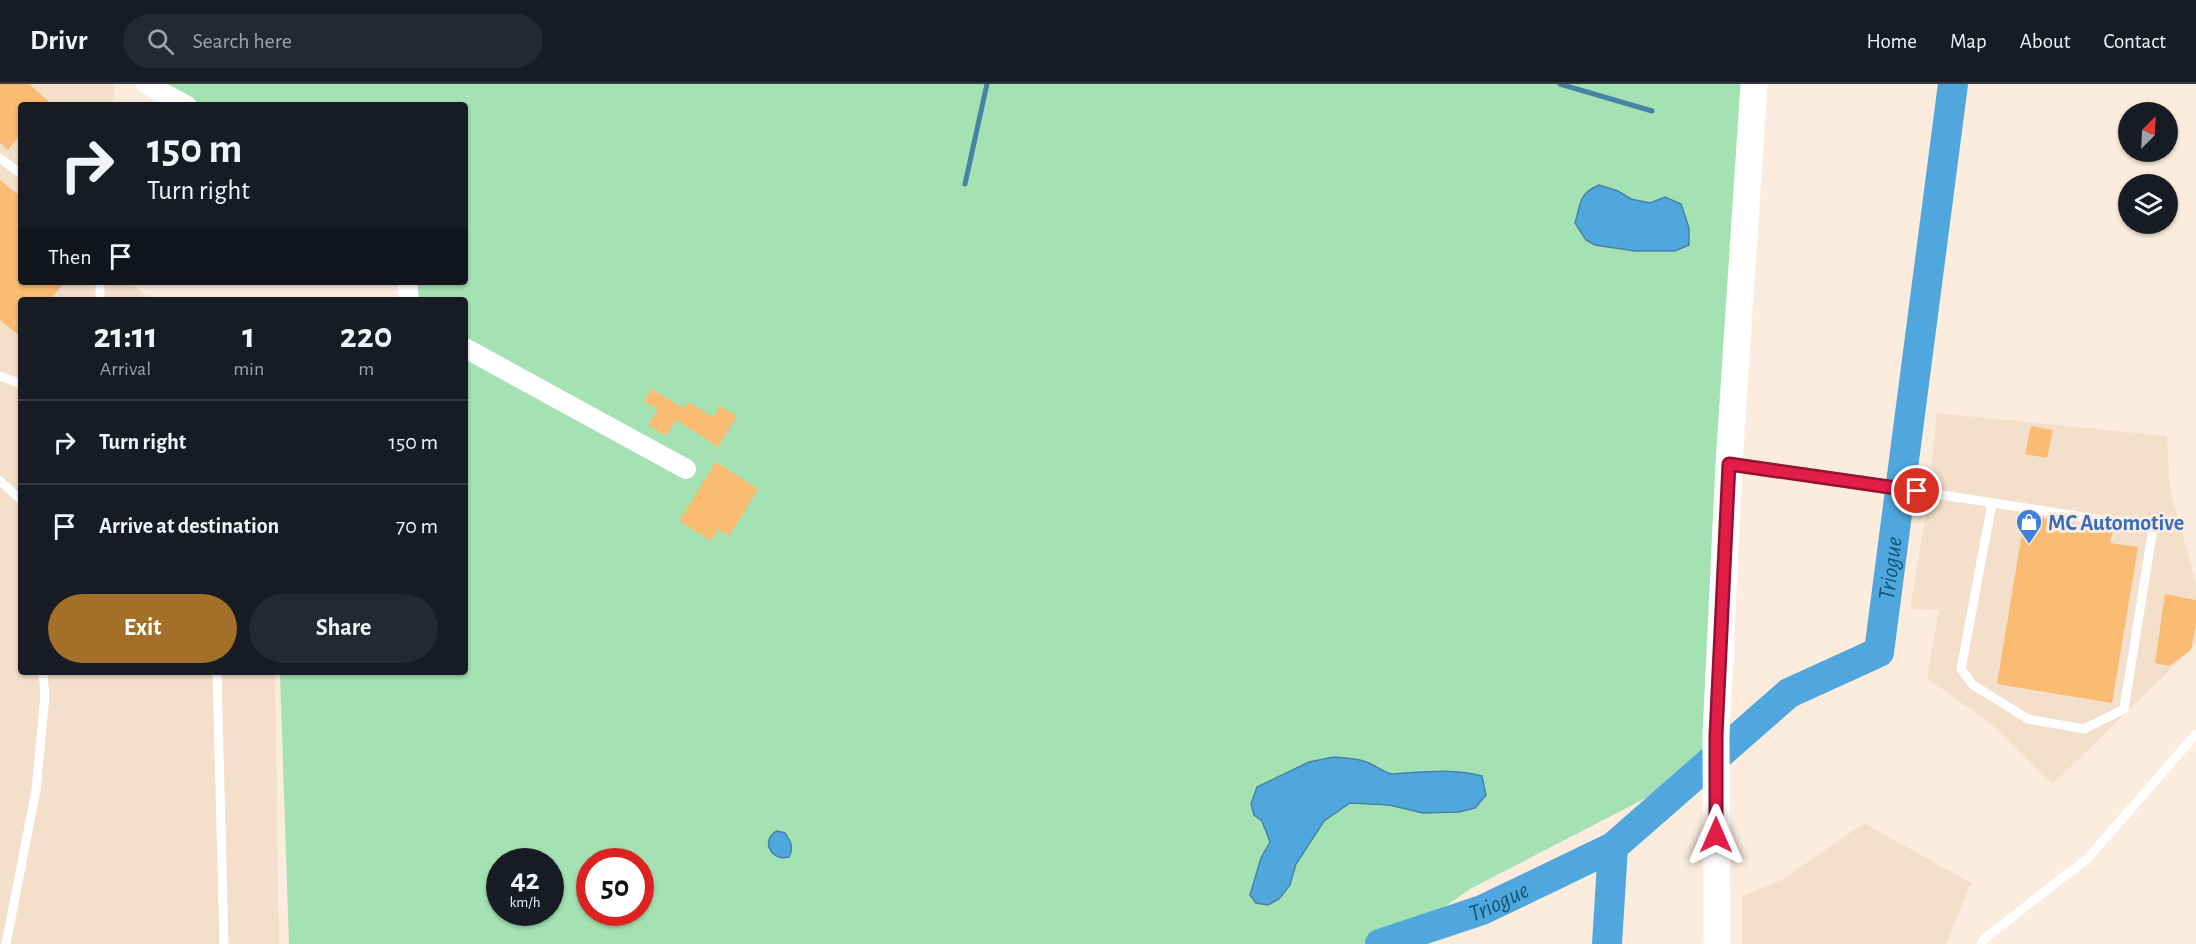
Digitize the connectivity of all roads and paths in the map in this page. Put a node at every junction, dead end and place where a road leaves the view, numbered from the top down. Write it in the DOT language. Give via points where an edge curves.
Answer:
graph roads {
  1 [pos="146,84"];
  2 [pos="1754,84"];
  3 [pos="180,102"];
  4 [pos="0,158"];
  5 [pos="18,172"];
  6 [pos="468,350"];
  7 [pos="0,376"];
  8 [pos="18,383"];
  9 [pos="1729,464"];
  10 [pos="686,469"];
  11 [pos="0,481"];
  12 [pos="18,497"];
  13 [pos="1992,503"];
  14 [pos="43,675"];
  15 [pos="217,675"];
  16 [pos="2196,734"];
  17 [pos="6,944"];
  18 [pos="224,944"];
  19 [pos="1717,944"];
  20 [pos="1981,944"];
  1 -- 3 [label="street"];
  2 -- 9 [label="main road"];
  4 -- 5 [label="lane"];
  6 -- 10 [label="street"];
  7 -- 8 [label="lane"];
  9 -- 13 [label="lane"];
  9 -- 19 [label="main road" via="1716,735"];
  11 -- 12 [label="lane"];
  13 -- 13 [label="lane" via="2153,528 2124,709 2084,729 2028,719 1973,685 1961,669"];
  14 -- 17 [label="lane" via="45,696 36,790"];
  15 -- 18 [label="lane"];
  16 -- 20 [label="lane" via="2088,858"];
}
